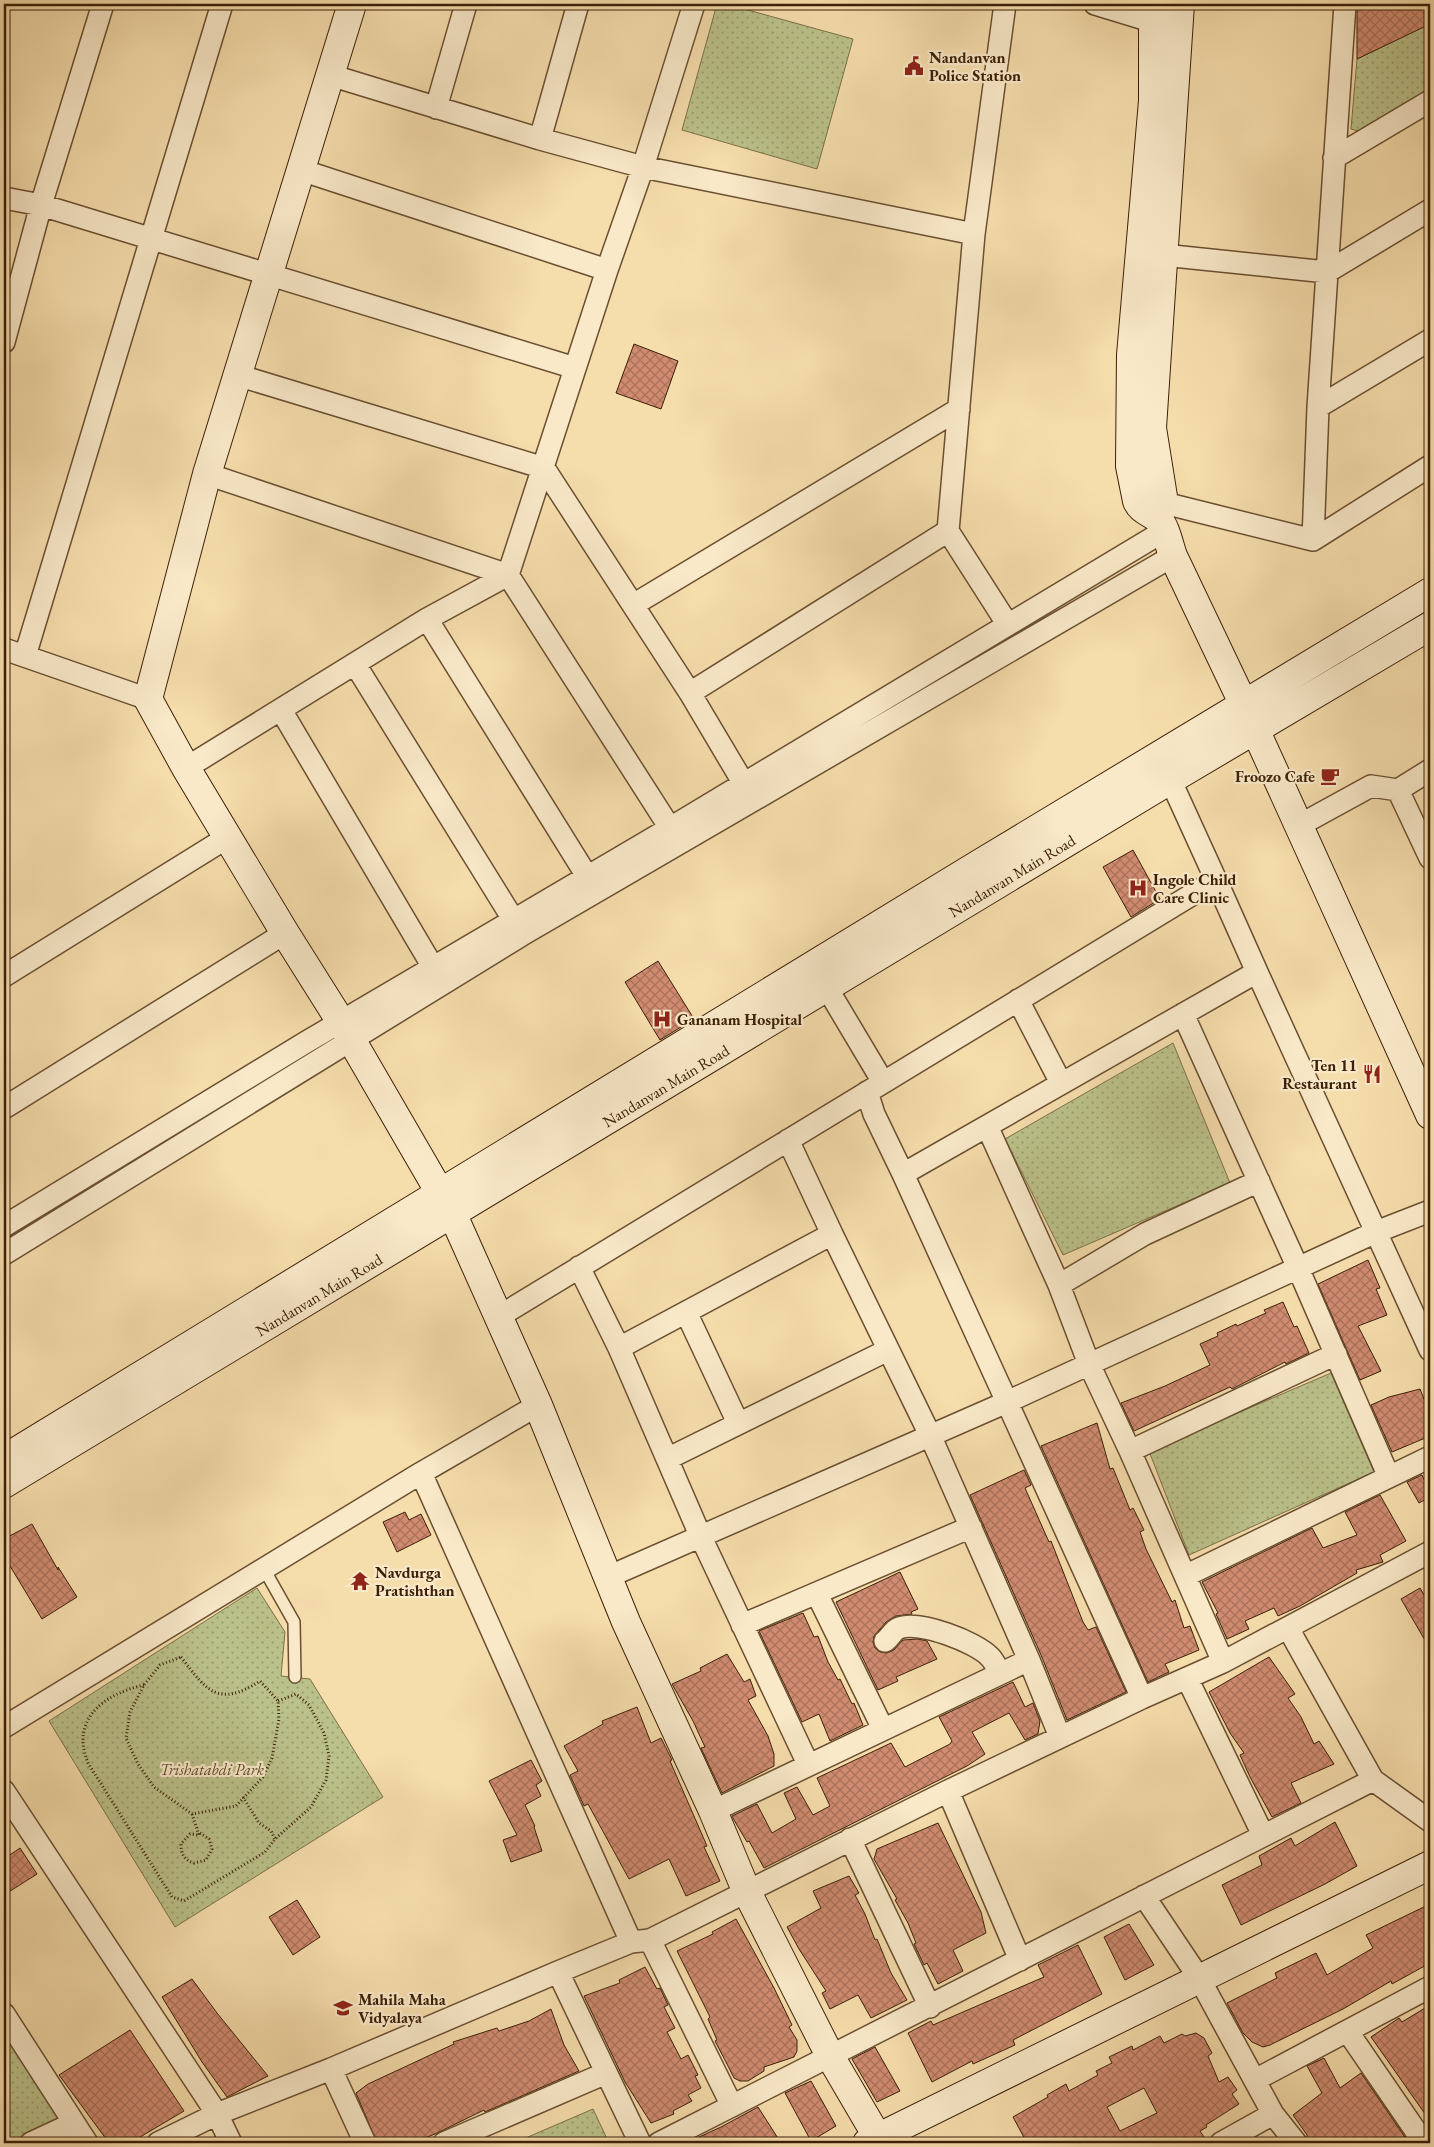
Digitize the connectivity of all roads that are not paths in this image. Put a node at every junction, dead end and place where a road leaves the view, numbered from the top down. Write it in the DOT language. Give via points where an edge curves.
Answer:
graph roads {
  1 [pos="103,4"];
  2 [pos="222,4"];
  3 [pos="352,4"];
  4 [pos="466,4"];
  5 [pos="578,4"];
  6 [pos="694,4"];
  7 [pos="1005,4"];
  8 [pos="1095,4"];
  9 [pos="1345,4"];
  10 [pos="1166,15"];
  11 [pos="330,75"];
  12 [pos="1430,101"];
  13 [pos="436,108"];
  14 [pos="540,139"];
  15 [pos="1334,158"];
  16 [pos="643,167"];
  17 [pos="301,170"];
  18 [pos="4,198"];
  19 [pos="41,206"];
  20 [pos="1430,210"];
  21 [pos="974,234"];
  22 [pos="150,238"];
  23 [pos="1164,255"];
  24 [pos="607,270"];
  25 [pos="1327,272"];
  26 [pos="269,274"];
  27 [pos="1430,340"];
  28 [pos="4,342"];
  29 [pos="575,368"];
  30 [pos="237,374"];
  31 [pos="1318,407"];
  32 [pos="959,408"];
  33 [pos="1430,466"];
  34 [pos="544,468"];
  35 [pos="207,474"];
  36 [pos="1162,518"];
  37 [pos="948,531"];
  38 [pos="1312,540"];
  39 [pos="1173,556"];
  40 [pos="508,575"];
  41 [pos="1430,592"];
  42 [pos="633,605"];
  43 [pos="427,619"];
  44 [pos="1008,625"];
  45 [pos="1430,626"];
  46 [pos="4,650"];
  47 [pos="24,656"];
  48 [pos="355,664"];
  49 [pos="690,693"];
  50 [pos="148,699"];
  51 [pos="1244,706"];
  52 [pos="281,710"];
  53 [pos="1255,731"];
  54 [pos="186,768"];
  55 [pos="1165,768"];
  56 [pos="1430,770"];
  57 [pos="744,784"];
  58 [pos="1398,790"];
  59 [pos="1298,826"];
  60 [pos="670,828"];
  61 [pos="228,837"];
  62 [pos="1430,858"];
  63 [pos="1216,880"];
  64 [pos="592,884"];
  65 [pos="518,927"];
  66 [pos="284,933"];
  67 [pos="1256,972"];
  68 [pos="4,976"];
  69 [pos="438,976"];
  70 [pos="826,988"];
  71 [pos="1018,1000"];
  72 [pos="1183,1014"];
  73 [pos="346,1031"];
  74 [pos="1061,1083"];
  75 [pos="875,1087"];
  76 [pos="4,1108"];
  77 [pos="1430,1116"];
  78 [pos="987,1126"];
  79 [pos="788,1140"];
  80 [pos="903,1174"];
  81 [pos="1259,1180"];
  82 [pos="447,1204"];
  83 [pos="1430,1211"];
  84 [pos="4,1226"];
  85 [pos="1376,1232"];
  86 [pos="832,1234"];
  87 [pos="4,1254"];
  88 [pos="579,1267"];
  89 [pos="1298,1268"];
  90 [pos="1058,1284"];
  91 [pos="686,1312"];
  92 [pos="498,1317"];
  93 [pos="619,1348"];
  94 [pos="888,1350"];
  95 [pos="1430,1350"];
  96 [pos="1336,1354"];
  97 [pos="1089,1364"];
  98 [pos="1007,1402"];
  99 [pos="538,1405"];
  100 [pos="738,1423"];
  101 [pos="930,1435"];
  102 [pos="1130,1451"];
  103 [pos="1430,1457"];
  104 [pos="667,1459"];
  105 [pos="4,1460"];
  106 [pos="421,1474"];
  107 [pos="1389,1477"];
  108 [pos="4,1484"];
  109 [pos="971,1527"];
  110 [pos="700,1535"];
  111 [pos="1430,1552"];
  112 [pos="264,1569"];
  113 [pos="1185,1576"];
  114 [pos="608,1577"];
  115 [pos="816,1594"];
  116 [pos="742,1625"];
  117 [pos="1288,1628"];
  118 [pos="885,1641"];
  119 [pos="1029,1660"];
  120 [pos="1223,1662"];
  121 [pos="1000,1674"];
  122 [pos="296,1676"];
  123 [pos="1187,1678"];
  124 [pos="1142,1698"];
  125 [pos="4,1727"];
  126 [pos="883,1729"];
  127 [pos="1060,1737"];
  128 [pos="808,1764"];
  129 [pos="1373,1780"];
  130 [pos="4,1791"];
  131 [pos="948,1791"];
  132 [pos="713,1811"];
  133 [pos="1430,1821"];
  134 [pos="1263,1835"];
  135 [pos="850,1839"];
  136 [pos="1430,1865"];
  137 [pos="746,1890"];
  138 [pos="1144,1896"];
  139 [pos="641,1941"];
  140 [pos="1020,1960"];
  141 [pos="558,1972"];
  142 [pos="1199,1978"];
  143 [pos="1430,1987"];
  144 [pos="930,2006"];
  145 [pos="4,2014"];
  146 [pos="1348,2032"];
  147 [pos="830,2056"];
  148 [pos="331,2069"];
  149 [pos="606,2073"];
  150 [pos="1255,2080"];
  151 [pos="732,2106"];
  152 [pos="216,2114"];
  153 [pos="1273,2114"];
  154 [pos="74,2123"];
  155 [pos="874,2141"];
  156 [pos="31,2143"];
  157 [pos="87,2143"];
  158 [pos="158,2143"];
  159 [pos="231,2143"];
  160 [pos="365,2143"];
  161 [pos="444,2143"];
  162 [pos="640,2143"];
  163 [pos="659,2143"];
  164 [pos="1221,2143"];
  165 [pos="1296,2143"];
  166 [pos="1424,2143"];
  1 -- 19 [label="street"];
  2 -- 22 [label="street"];
  3 -- 11 [label="street"];
  4 -- 13 [label="street"];
  5 -- 14 [label="street"];
  6 -- 16 [label="street"];
  7 -- 21 [label="street"];
  8 -- 10 [label="street"];
  9 -- 15 [label="street"];
  10 -- 23 [label="street"];
  10 -- 36 [label="street" via="1153,101 1131,355 1130,441 1130,466 1139,507"];
  11 -- 13 [label="street"];
  11 -- 17 [label="street"];
  12 -- 15 [label="street"];
  13 -- 14 [label="street"];
  14 -- 16 [label="street"];
  15 -- 25 [label="street"];
  16 -- 21 [label="street"];
  16 -- 24 [label="street"];
  17 -- 24 [label="street"];
  17 -- 26 [label="street"];
  18 -- 19 [label="street"];
  19 -- 22 [label="street"];
  19 -- 28 [label="street"];
  20 -- 25 [label="street"];
  21 -- 32 [label="street"];
  22 -- 26 [label="street"];
  22 -- 47 [label="street"];
  23 -- 25 [label="street"];
  23 -- 36 [label="street" via="1152,428"];
  24 -- 29 [label="street"];
  25 -- 31 [label="street"];
  26 -- 29 [label="street"];
  26 -- 30 [label="street"];
  27 -- 31 [label="street"];
  29 -- 34 [label="street"];
  30 -- 34 [label="street"];
  30 -- 35 [label="street"];
  31 -- 38 [label="street"];
  32 -- 37 [label="street"];
  32 -- 42 [label="street"];
  33 -- 38 [label="street"];
  34 -- 40 [label="street"];
  34 -- 42 [label="street"];
  35 -- 40 [label="street"];
  35 -- 50 [label="street"];
  36 -- 38 [label="street"];
  36 -- 39 [label="street"];
  36 -- 44 [label="street"];
  37 -- 44 [label="street"];
  37 -- 49 [label="street"];
  39 -- 51 [label="street"];
  39 -- 64 [label="street"];
  40 -- 43 [label="street"];
  40 -- 60 [label="street"];
  41 -- 51 [label="street"];
  42 -- 49 [label="street"];
  43 -- 48 [label="street"];
  43 -- 64 [label="street"];
  44 -- 57 [label="street"];
  45 -- 53 [label="street, Nandanvan Main Road"];
  46 -- 47 [label="street"];
  47 -- 50 [label="street"];
  48 -- 52 [label="street"];
  48 -- 65 [label="street"];
  49 -- 57 [label="street"];
  50 -- 54 [label="street"];
  51 -- 53 [label="street"];
  51 -- 55 [label="street"];
  52 -- 54 [label="street"];
  52 -- 69 [label="street"];
  53 -- 55 [label="street, Nandanvan Main Road"];
  53 -- 59 [label="street"];
  54 -- 61 [label="street"];
  55 -- 63 [label="street"];
  55 -- 70 [label="street, Nandanvan Main Road"];
  55 -- 82 [label="street"];
  56 -- 58 [label="street"];
  57 -- 60 [label="street"];
  58 -- 59 [label="street" via="1371,786"];
  58 -- 62 [label="street"];
  59 -- 77 [label="street"];
  60 -- 64 [label="street"];
  61 -- 66 [label="street"];
  61 -- 68 [label="street"];
  63 -- 67 [label="street"];
  63 -- 71 [label="street"];
  64 -- 65 [label="street"];
  65 -- 69 [label="street"];
  66 -- 73 [label="street"];
  66 -- 76 [label="street"];
  67 -- 72 [label="street"];
  67 -- 85 [label="street"];
  69 -- 73 [label="street"];
  70 -- 75 [label="street"];
  70 -- 82 [label="street, Nandanvan Main Road"];
  71 -- 74 [label="street"];
  71 -- 75 [label="street"];
  72 -- 74 [label="street"];
  72 -- 81 [label="street"];
  73 -- 82 [label="street"];
  73 -- 84 [label="street"];
  73 -- 87 [label="street"];
  74 -- 78 [label="street"];
  75 -- 79 [label="street"];
  75 -- 80 [label="street" via="874,1114"];
  78 -- 80 [label="street"];
  78 -- 90 [label="street"];
  79 -- 86 [label="street"];
  79 -- 88 [label="street"];
  80 -- 98 [label="street"];
  81 -- 89 [label="street"];
  81 -- 90 [label="street" via="1145,1234"];
  82 -- 92 [label="street"];
  82 -- 105 [label="street"];
  82 -- 108 [label="street, Nandanvan Main Road"];
  83 -- 85 [label="street"];
  85 -- 89 [label="street"];
  85 -- 95 [label="street"];
  86 -- 91 [label="street"];
  86 -- 94 [label="street"];
  88 -- 92 [label="street"];
  88 -- 93 [label="street"];
  89 -- 96 [label="street"];
  89 -- 97 [label="street"];
  90 -- 97 [label="street"];
  91 -- 93 [label="street"];
  91 -- 100 [label="street"];
  92 -- 99 [label="street"];
  93 -- 104 [label="street"];
  94 -- 100 [label="street"];
  94 -- 101 [label="street"];
  96 -- 102 [label="street"];
  96 -- 107 [label="street"];
  97 -- 98 [label="street"];
  97 -- 102 [label="street"];
  98 -- 101 [label="street"];
  98 -- 124 [label="street"];
  99 -- 106 [label="street"];
  99 -- 114 [label="street"];
  100 -- 104 [label="street"];
  101 -- 109 [label="street"];
  101 -- 110 [label="street"];
  102 -- 113 [label="street"];
  103 -- 107 [label="street"];
  104 -- 110 [label="street"];
  106 -- 112 [label="street"];
  106 -- 139 [label="street"];
  107 -- 113 [label="street"];
  109 -- 115 [label="street"];
  109 -- 119 [label="street"];
  110 -- 114 [label="street"];
  110 -- 116 [label="street"];
  111 -- 117 [label="street"];
  112 -- 122 [label="lane" via="294,1622"];
  112 -- 125 [label="street"];
  113 -- 120 [label="street"];
  114 -- 132 [label="street"];
  115 -- 116 [label="street"];
  115 -- 126 [label="street"];
  116 -- 128 [label="street"];
  117 -- 120 [label="street"];
  117 -- 129 [label="street"];
  118 -- 121 [label="street" via="899,1628 936,1629 984,1652"];
  119 -- 121 [label="street"];
  119 -- 127 [label="street"];
  120 -- 123 [label="street"];
  121 -- 126 [label="street"];
  123 -- 124 [label="street"];
  123 -- 134 [label="street"];
  124 -- 127 [label="street"];
  126 -- 128 [label="street"];
  127 -- 131 [label="street"];
  128 -- 132 [label="street"];
  129 -- 133 [label="street"];
  129 -- 134 [label="street"];
  130 -- 152 [label="street"];
  131 -- 135 [label="street"];
  131 -- 140 [label="street"];
  132 -- 137 [label="street"];
  134 -- 138 [label="street"];
  135 -- 137 [label="street"];
  135 -- 144 [label="street"];
  136 -- 142 [label="street"];
  137 -- 139 [label="street"];
  137 -- 147 [label="street"];
  138 -- 140 [label="street"];
  138 -- 142 [label="street"];
  139 -- 141 [label="street"];
  139 -- 151 [label="street"];
  140 -- 144 [label="street"];
  141 -- 148 [label="street"];
  141 -- 149 [label="street"];
  142 -- 150 [label="street"];
  142 -- 155 [label="street"];
  143 -- 146 [label="street"];
  144 -- 147 [label="street"];
  145 -- 154 [label="street"];
  146 -- 150 [label="street"];
  146 -- 166 [label="street"];
  147 -- 151 [label="street"];
  147 -- 155 [label="street"];
  148 -- 152 [label="street"];
  148 -- 160 [label="street"];
  149 -- 161 [label="street"];
  149 -- 162 [label="street"];
  150 -- 153 [label="street"];
  151 -- 163 [label="street"];
  152 -- 158 [label="street"];
  152 -- 159 [label="street"];
  153 -- 164 [label="street"];
  153 -- 165 [label="street"];
  154 -- 156 [label="street"];
  154 -- 157 [label="street"];
}
